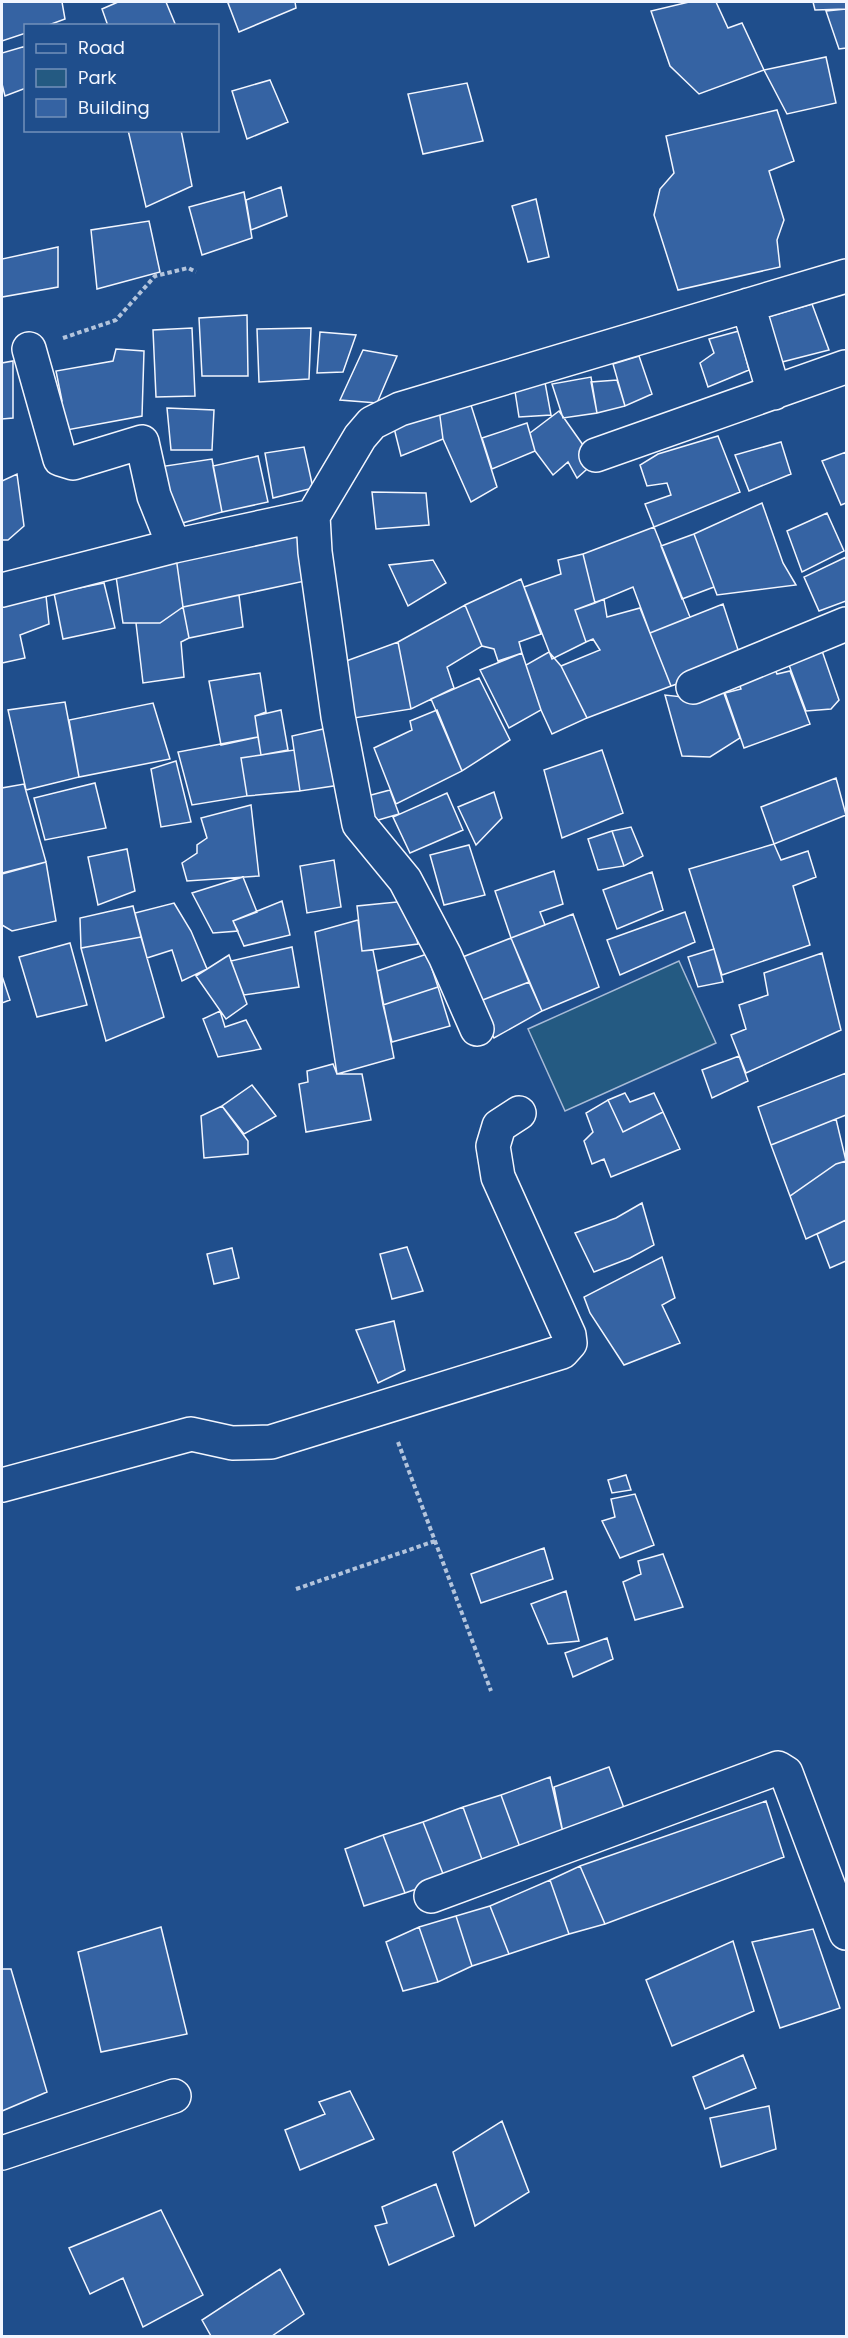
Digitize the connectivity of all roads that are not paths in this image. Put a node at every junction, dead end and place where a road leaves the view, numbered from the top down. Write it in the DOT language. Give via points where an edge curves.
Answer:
graph roads {
  1 [pos="846,276"];
  2 [pos="748,305"];
  3 [pos="29,350"];
  4 [pos="845,367"];
  5 [pos="774,393"];
  6 [pos="596,455"];
  7 [pos="313,516"];
  8 [pos="174,546"];
  9 [pos="2,590"];
  10 [pos="846,624"];
  11 [pos="693,687"];
  12 [pos="477,1029"];
  13 [pos="519,1113"];
  14 [pos="2,1485"];
  15 [pos="431,1896"];
  16 [pos="846,1933"];
  17 [pos="174,2096"];
  18 [pos="2,2153"];
  1 -- 2 [label="street"];
  2 -- 5 [label="street"];
  2 -- 7 [label="street" via="400,408 372,423 360,437"];
  3 -- 8 [label="street" via="60,459 73,463 142,441 154,496"];
  4 -- 5 [label="street"];
  5 -- 6 [label="street"];
  7 -- 8 [label="street"];
  7 -- 12 [label="street" via="338,716 359,825 405,880"];
  8 -- 9 [label="street"];
  10 -- 11 [label="street"];
  13 -- 14 [label="street" via="499,1126 493,1146 498,1177 569,1335 570,1343 562,1352 272,1442 232,1443 190,1434"];
  15 -- 16 [label="street" via="778,1768 786,1773"];
  17 -- 18 [label="street"];
}
